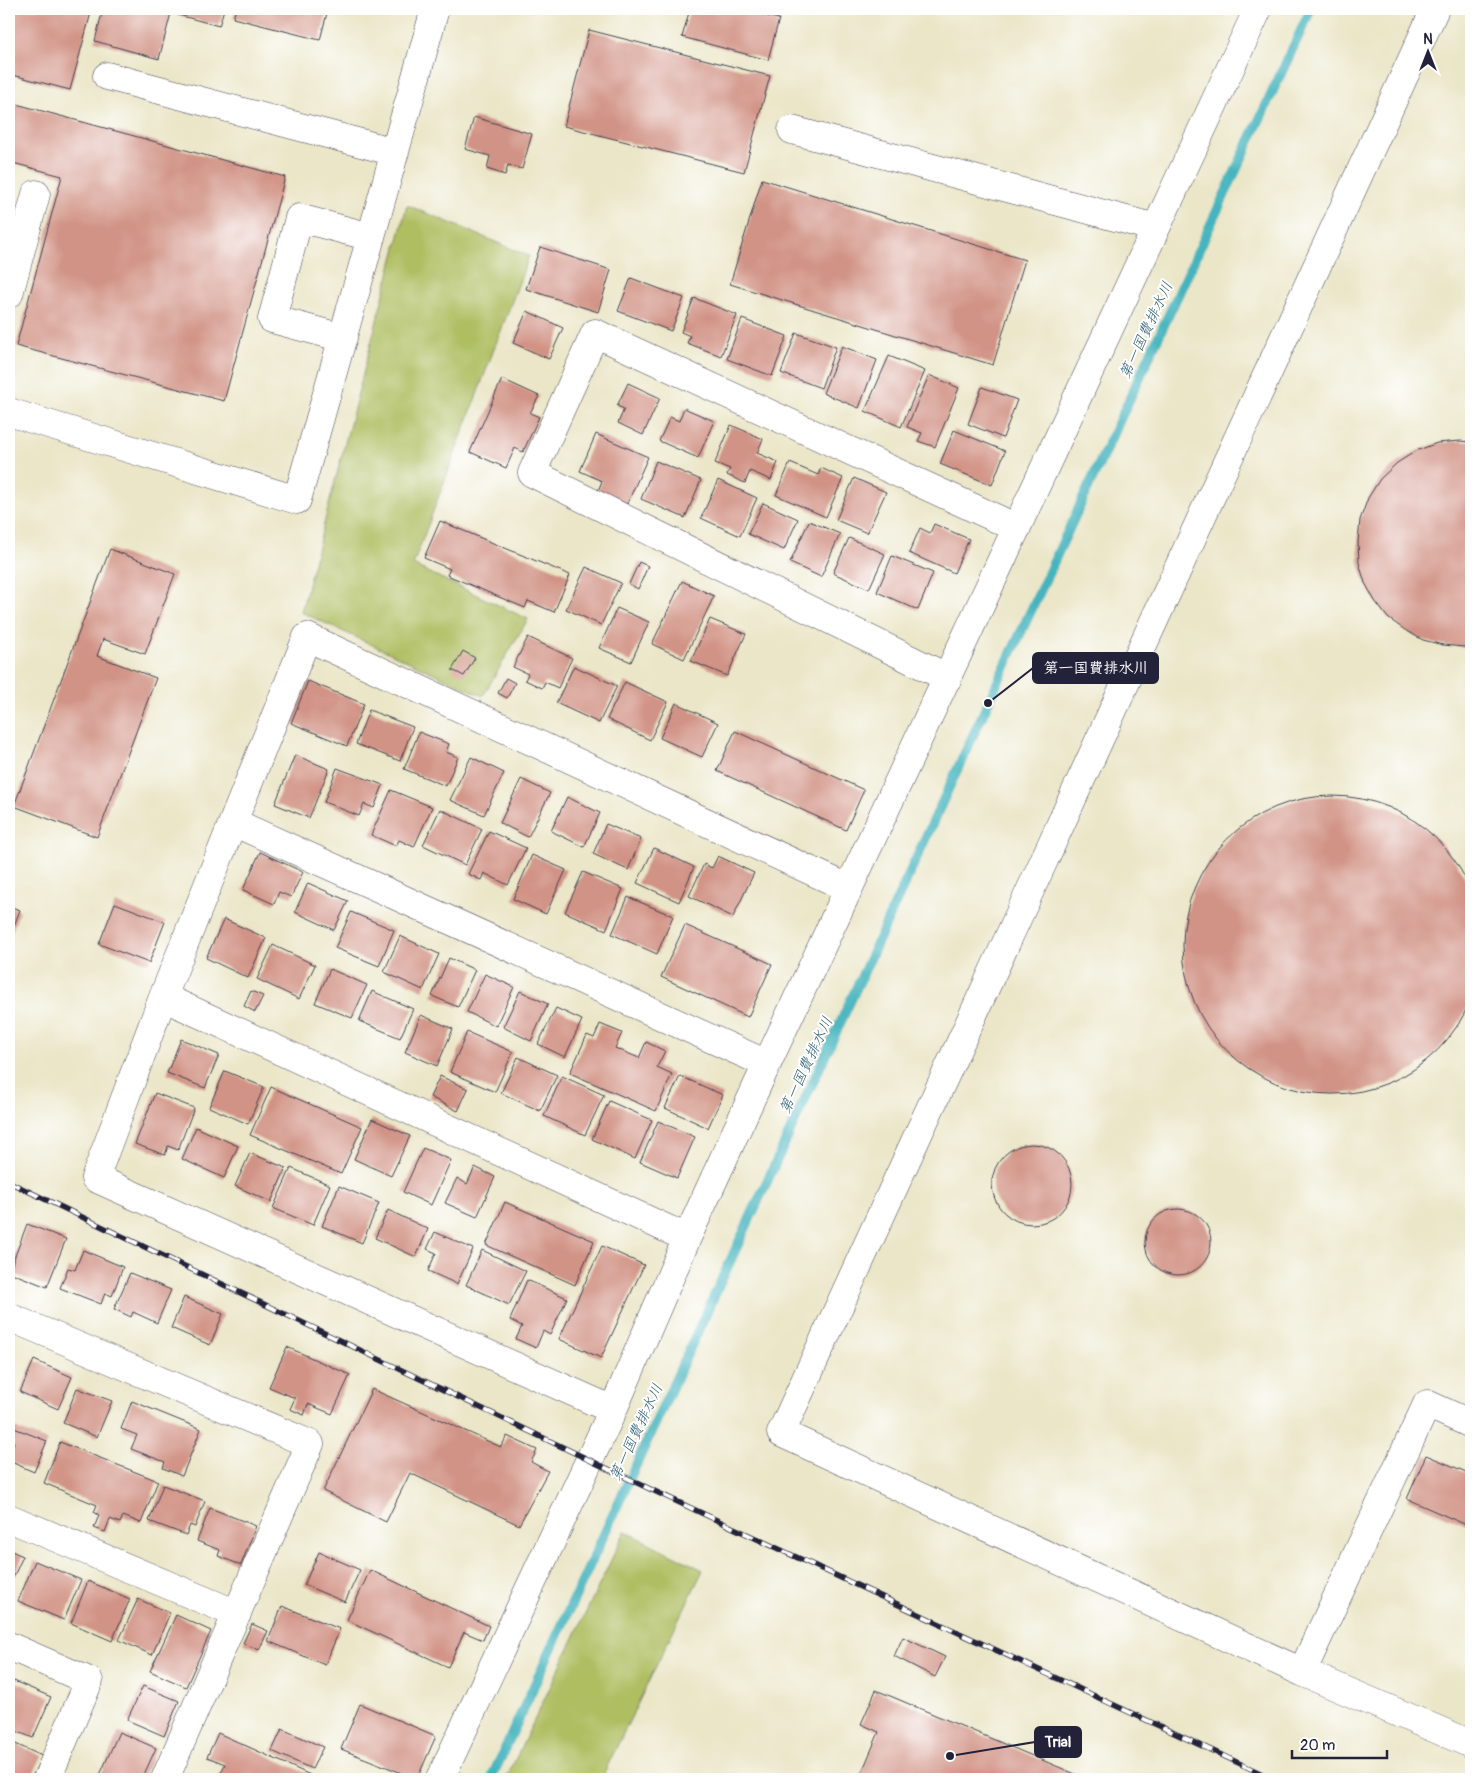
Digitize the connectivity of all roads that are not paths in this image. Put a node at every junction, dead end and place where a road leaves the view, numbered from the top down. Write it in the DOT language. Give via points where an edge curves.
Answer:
graph roads {
  1 [pos="435,9"];
  2 [pos="1258,9"];
  3 [pos="1435,9"];
  4 [pos="106,76"];
  5 [pos="792,130"];
  6 [pos="395,152"];
  7 [pos="36,194"];
  8 [pos="1156,228"];
  9 [pos="371,237"];
  10 [pos="9,294"];
  11 [pos="343,338"];
  12 [pos="9,412"];
  13 [pos="1017,528"];
  14 [pos="948,678"];
  15 [pos="233,822"];
  16 [pos="848,888"];
  17 [pos="163,997"];
  18 [pos="767,1064"];
  19 [pos="687,1238"];
  20 [pos="9,1317"];
  21 [pos="613,1410"];
  22 [pos="1471,1424"];
  23 [pos="9,1518"];
  24 [pos="237,1614"];
  25 [pos="9,1646"];
  26 [pos="1302,1672"];
  27 [pos="1471,1744"];
  28 [pos="47,1779"];
  29 [pos="165,1779"];
  30 [pos="440,1779"];
  1 -- 6 [label="street"];
  2 -- 8 [label="street"];
  3 -- 26 [label="street" via="781,1432"];
  4 -- 6 [label="street"];
  5 -- 8 [label="street"];
  6 -- 9 [label="street"];
  7 -- 10 [label="street"];
  8 -- 13 [label="street"];
  9 -- 11 [label="street"];
  9 -- 11 [label="street" via="299,218 272,319"];
  11 -- 12 [label="street" via="297,500"];
  13 -- 14 [label="street"];
  13 -- 14 [label="street" via="595,333 532,473"];
  14 -- 16 [label="street"];
  15 -- 16 [label="street" via="307,637"];
  15 -- 17 [label="street"];
  15 -- 18 [label="street"];
  16 -- 18 [label="street"];
  17 -- 19 [label="street"];
  17 -- 21 [label="street" via="96,1178"];
  18 -- 19 [label="street"];
  19 -- 21 [label="street"];
  20 -- 24 [label="street" via="310,1444"];
  21 -- 30 [label="street"];
  22 -- 26 [label="street" via="1427,1404"];
  23 -- 24 [label="street"];
  24 -- 29 [label="street"];
  25 -- 28 [label="street" via="89,1681"];
  26 -- 27 [label="street"];
}
